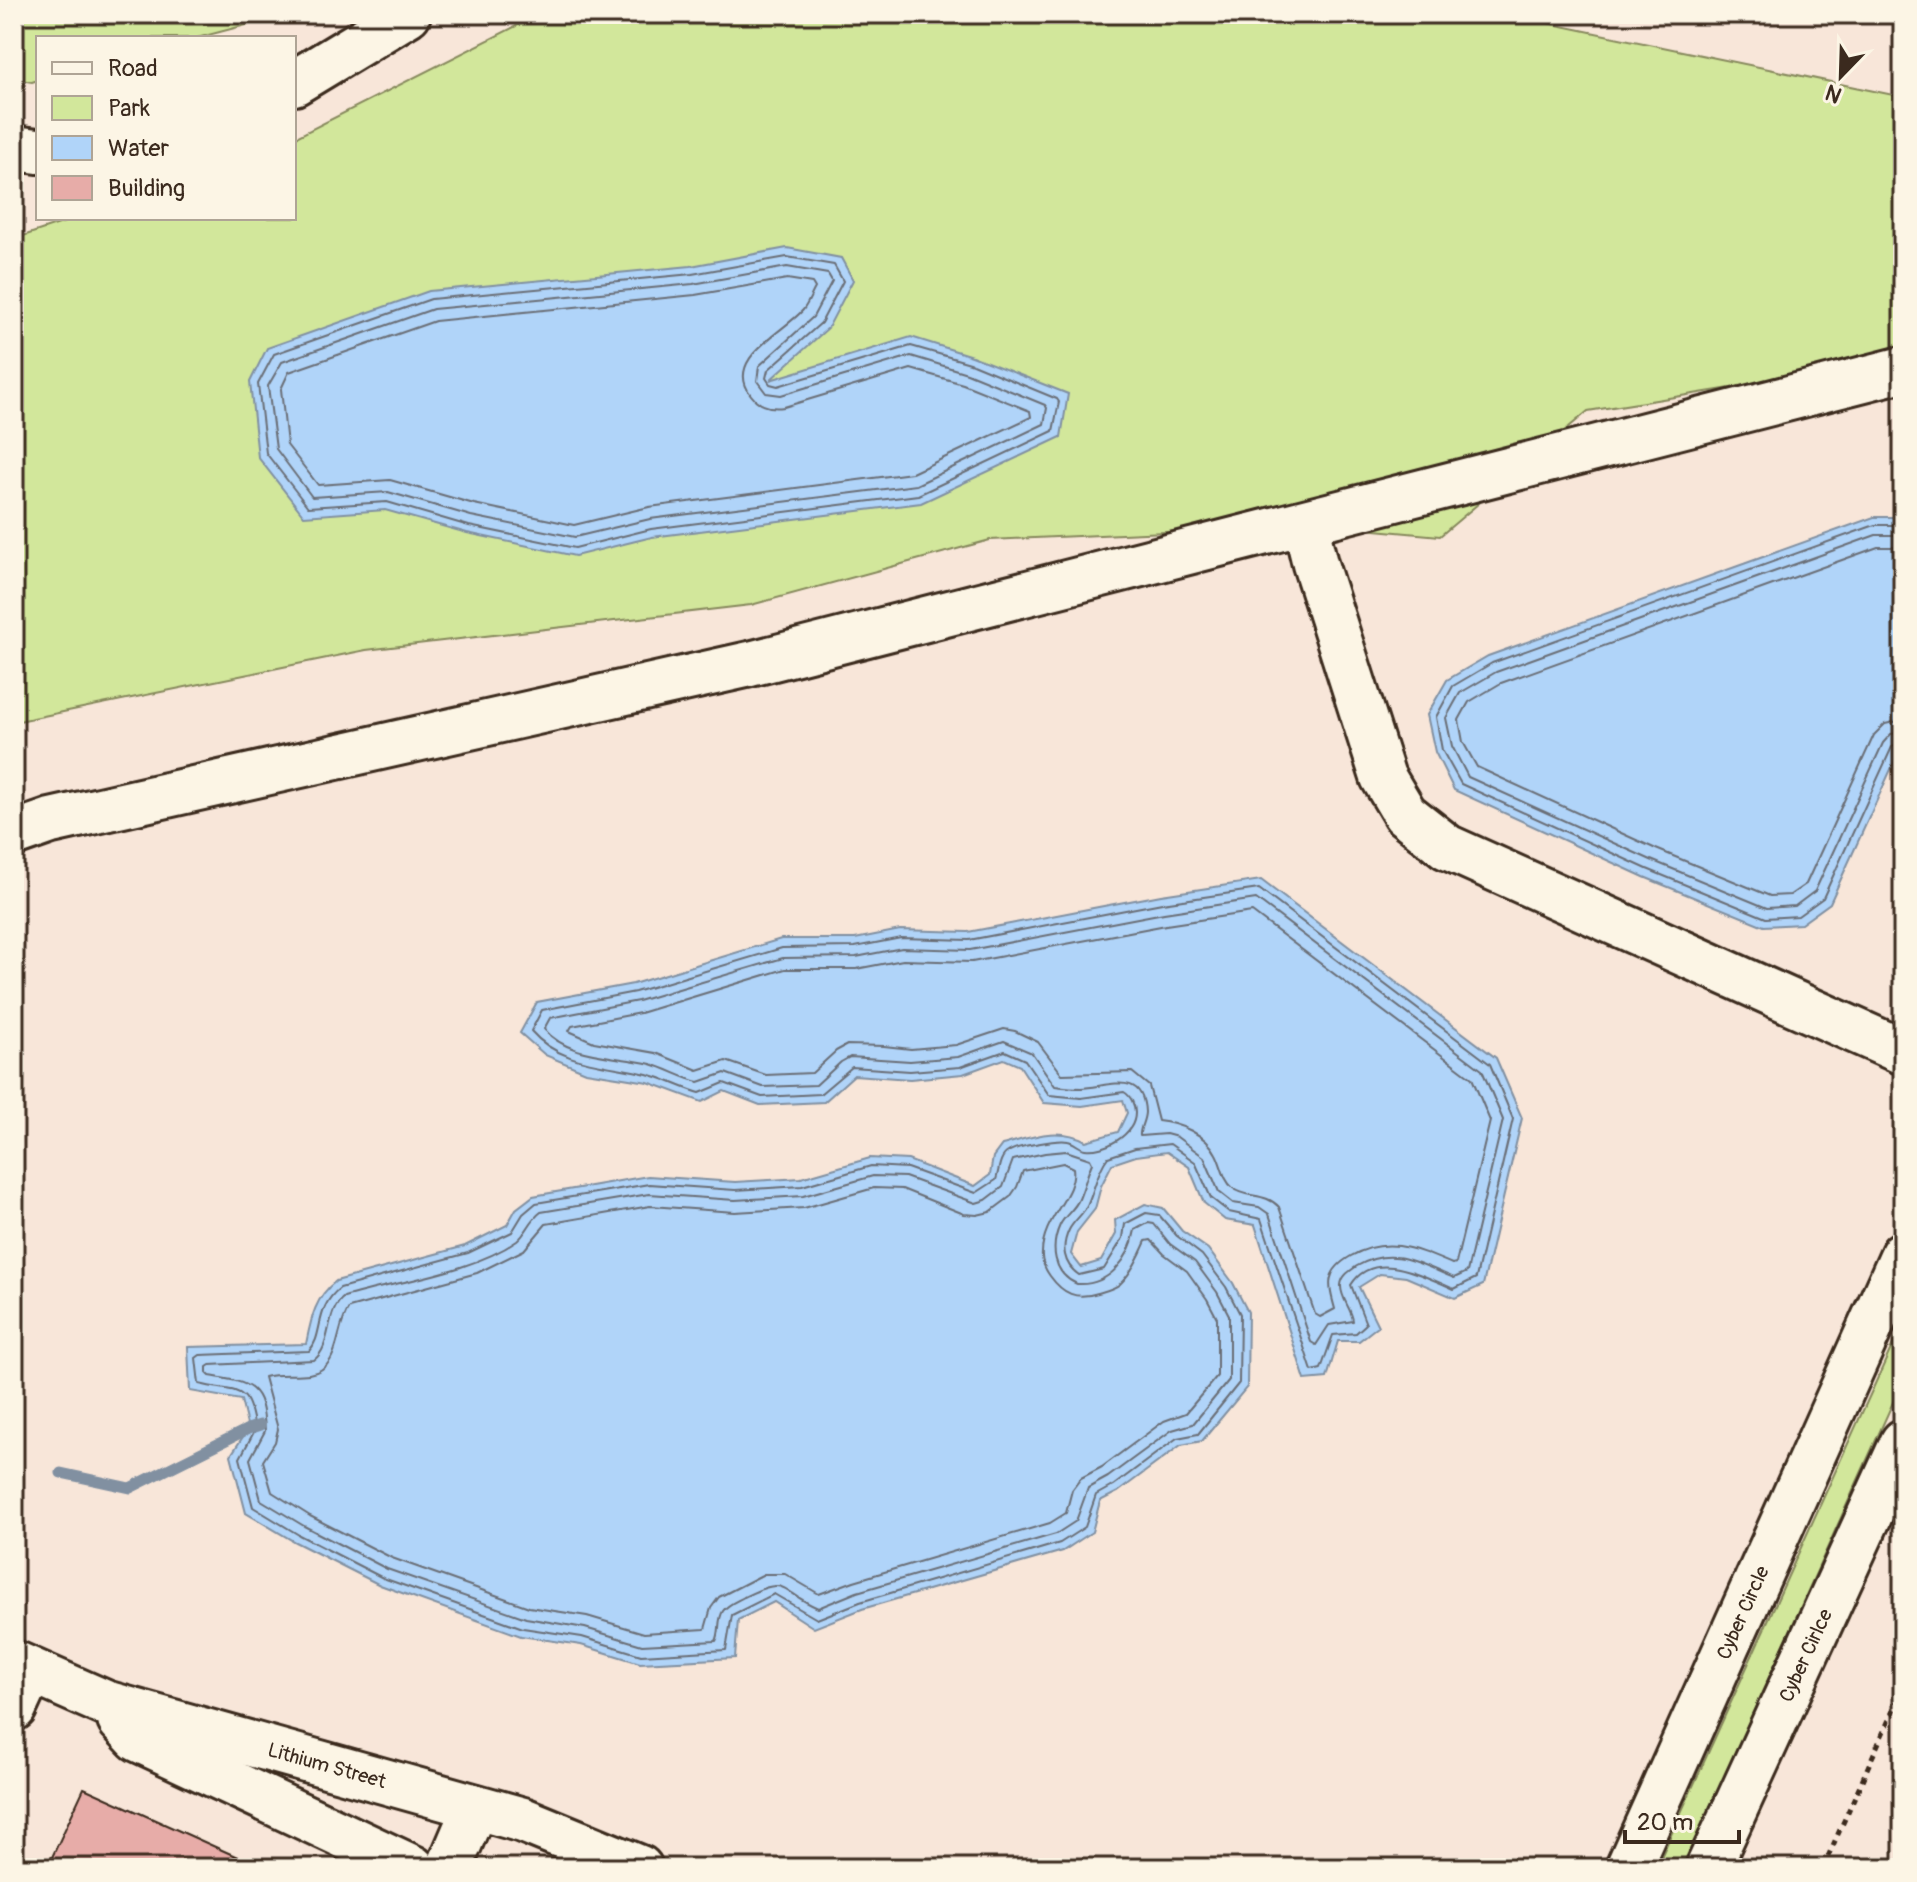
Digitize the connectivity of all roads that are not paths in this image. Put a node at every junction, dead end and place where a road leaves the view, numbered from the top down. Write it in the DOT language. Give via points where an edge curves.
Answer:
graph roads {
  1 [pos="408,14"];
  2 [pos="296,82"];
  3 [pos="14,148"];
  4 [pos="36,151"];
  5 [pos="1903,369"];
  6 [pos="1305,523"];
  7 [pos="14,834"];
  8 [pos="1903,1052"];
  9 [pos="1903,1254"];
  10 [pos="1903,1442"];
  11 [pos="20,1680"];
  12 [pos="105,1703"];
  13 [pos="475,1807"];
  14 [pos="413,1868"];
  15 [pos="449,1868"];
  16 [pos="640,1868"];
  17 [pos="1628,1868"];
  18 [pos="1708,1868"];
  1 -- 2 [label="street"];
  3 -- 4 [label="street"];
  5 -- 6 [label="street"];
  6 -- 7 [label="street" via="750,664 51,821"];
  6 -- 8 [label="street" via="1383,777 1405,814 1447,847"];
  9 -- 17 [label="street, Cyber Circle"];
  10 -- 18 [label="street, Cyber Cirlce"];
  11 -- 12 [label="street, Lithium Street"];
  12 -- 13 [label="street, Lithium Street"];
  12 -- 14 [label="street" via="138,1739"];
  13 -- 15 [label="street"];
  13 -- 16 [label="street, Lithium Street" via="523,1820"];
}
